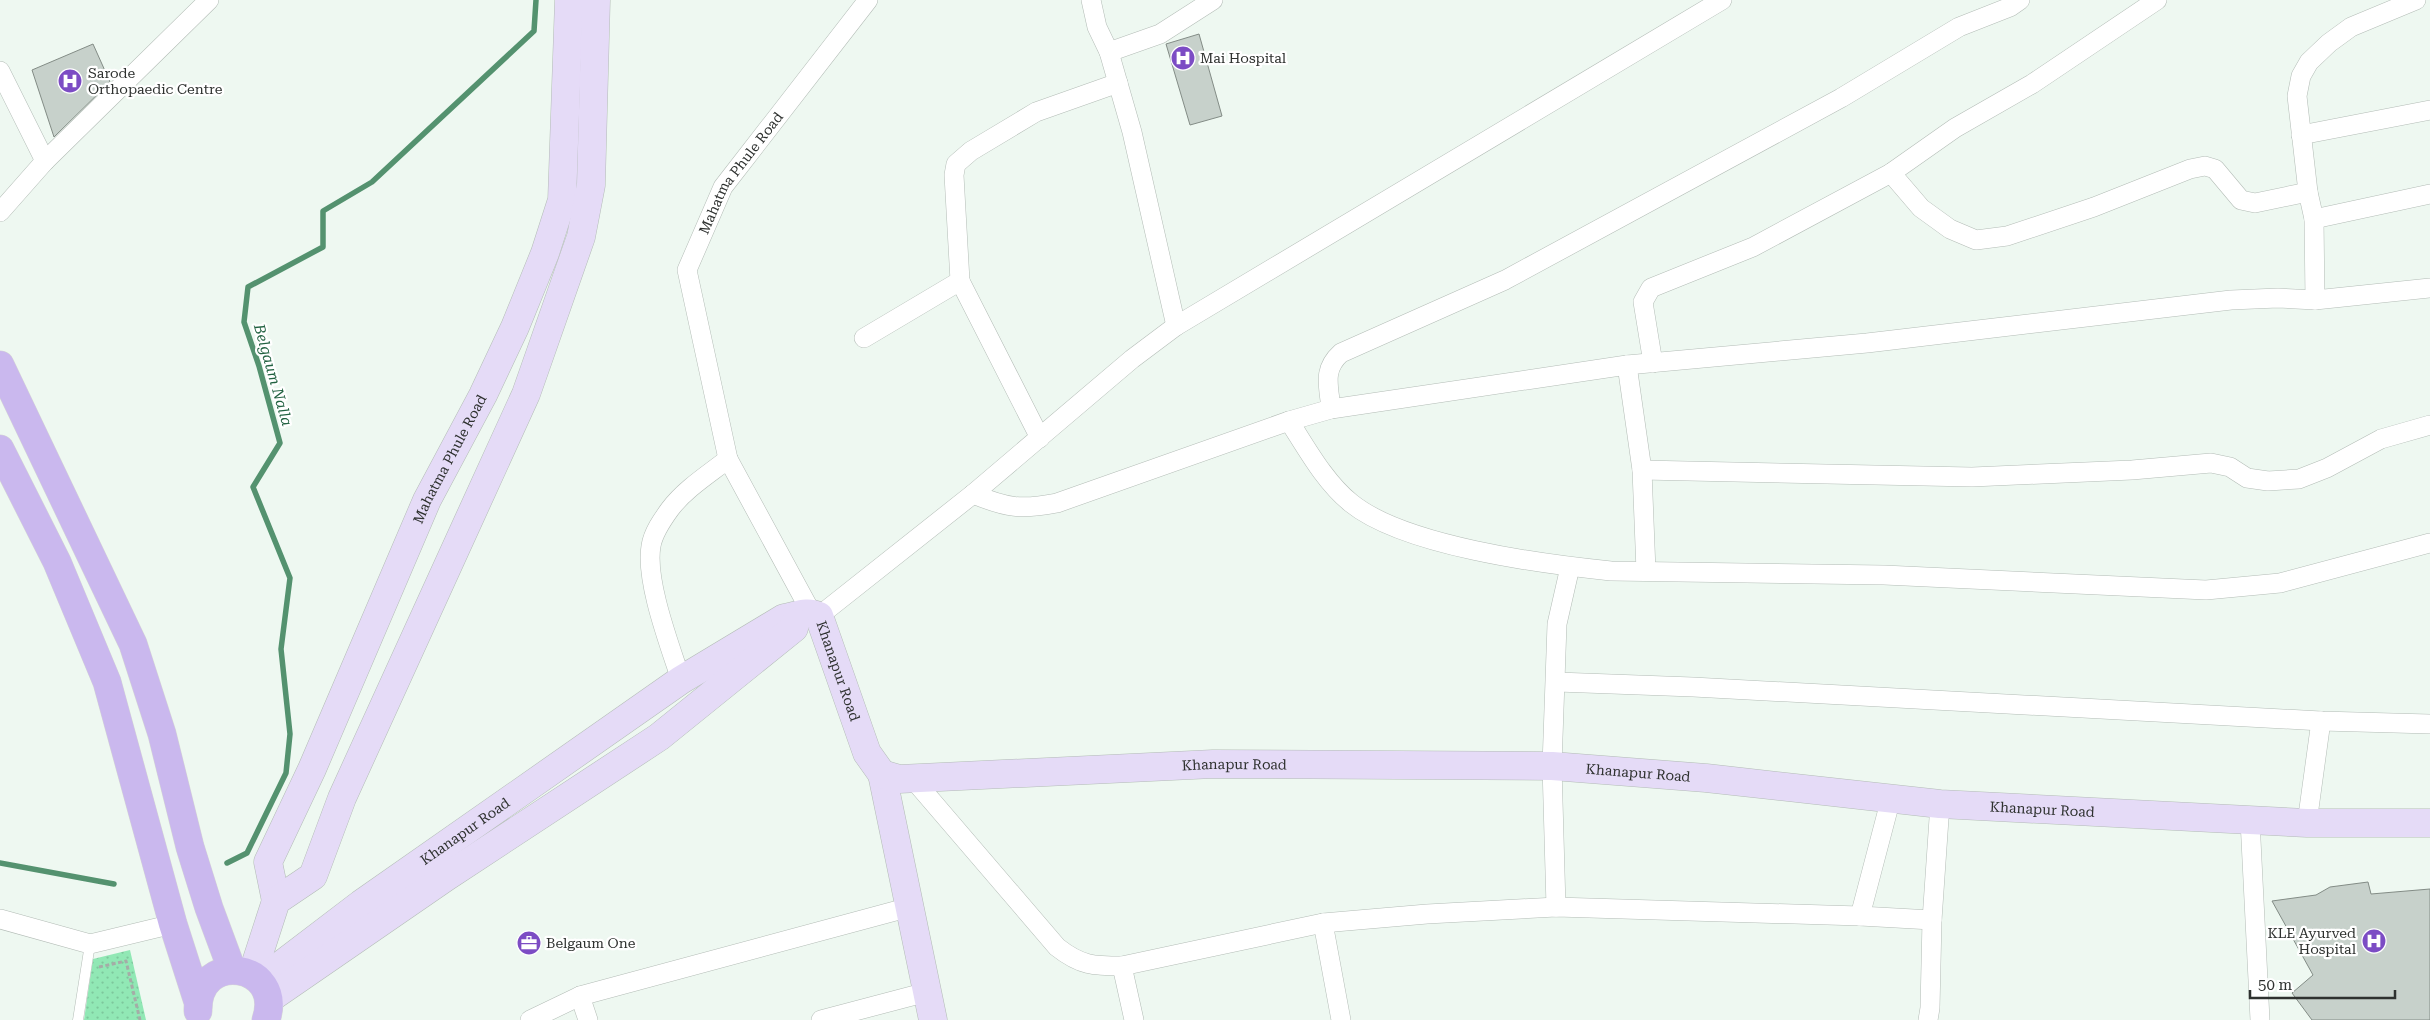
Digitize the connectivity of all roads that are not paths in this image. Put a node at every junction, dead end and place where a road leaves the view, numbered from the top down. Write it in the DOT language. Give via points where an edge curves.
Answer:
graph roads {
  1 [pos="209,0"];
  2 [pos="569,0"];
  3 [pos="596,0"];
  4 [pos="868,0"];
  5 [pos="1091,0"];
  6 [pos="1214,0"];
  7 [pos="1722,0"];
  8 [pos="2020,0"];
  9 [pos="2157,0"];
  10 [pos="2416,0"];
  11 [pos="1109,52"];
  12 [pos="0,71"];
  13 [pos="1118,83"];
  14 [pos="2430,110"];
  15 [pos="2301,135"];
  16 [pos="45,162"];
  17 [pos="1892,172"];
  18 [pos="2308,192"];
  19 [pos="2430,194"];
  20 [pos="0,212"];
  21 [pos="2314,219"];
  22 [pos="960,280"];
  23 [pos="2430,288"];
  24 [pos="2315,300"];
  25 [pos="1176,326"];
  26 [pos="864,338"];
  27 [pos="1653,363"];
  28 [pos="0,364"];
  29 [pos="1627,365"];
  30 [pos="1331,409"];
  31 [pos="1288,421"];
  32 [pos="2430,425"];
  33 [pos="1040,438"];
  34 [pos="0,449"];
  35 [pos="728,459"];
  36 [pos="1642,470"];
  37 [pos="973,494"];
  38 [pos="2430,543"];
  39 [pos="1570,566"];
  40 [pos="1646,571"];
  41 [pos="809,615"];
  42 [pos="682,680"];
  43 [pos="1557,682"];
  44 [pos="2321,721"];
  45 [pos="2430,724"];
  46 [pos="1552,766"];
  47 [pos="882,774"];
  48 [pos="913,779"];
  49 [pos="1891,798"];
  50 [pos="1940,804"];
  51 [pos="2250,820"];
  52 [pos="2307,823"];
  53 [pos="2430,823"];
  54 [pos="276,901"];
  55 [pos="910,907"];
  56 [pos="1556,907"];
  57 [pos="1860,916"];
  58 [pos="0,920"];
  59 [pos="1932,920"];
  60 [pos="1323,923"];
  61 [pos="173,924"];
  62 [pos="90,944"];
  63 [pos="1122,966"];
  64 [pos="256,989"];
  65 [pos="927,992"];
  66 [pos="580,996"];
  67 [pos="199,1011"];
  68 [pos="78,1020"];
  69 [pos="530,1020"];
  70 [pos="588,1020"];
  71 [pos="821,1020"];
  72 [pos="933,1020"];
  73 [pos="1134,1020"];
  74 [pos="1341,1020"];
  75 [pos="1928,1020"];
  76 [pos="2260,1020"];
  1 -- 16 [label="street"];
  2 -- 54 [label="main road, Mahatma Phule Road" via="562,200 545,253 483,395 427,500 312,770 268,862"];
  3 -- 54 [label="main road" via="591,185 581,237 526,394 342,798 312,876"];
  4 -- 35 [label="street, Mahatma Phule Road" via="723,186 687,270"];
  5 -- 11 [label="street" via="1097,27"];
  6 -- 11 [label="street" via="1160,34"];
  7 -- 25 [label="street"];
  8 -- 30 [label="street" via="1959,27 1833,103 1505,280 1341,353 1332,362 1328,373"];
  9 -- 17 [label="street" via="2032,84 1955,128"];
  10 -- 15 [label="street" via="2351,27 2309,62 2297,96"];
  11 -- 13 [label="street"];
  12 -- 16 [label="street"];
  13 -- 22 [label="street" via="1036,112 971,151 956,164"];
  13 -- 25 [label="street"];
  14 -- 15 [label="street"];
  15 -- 18 [label="street"];
  16 -- 20 [label="street"];
  17 -- 18 [label="street" via="1921,208 1950,229 1976,240 2007,236 2204,166 2215,169 2241,200 2255,203"];
  17 -- 27 [label="street" via="1753,247 1651,288 1643,302"];
  18 -- 21 [label="street"];
  19 -- 21 [label="street"];
  21 -- 24 [label="street"];
  22 -- 26 [label="street"];
  22 -- 33 [label="street"];
  23 -- 24 [label="street"];
  24 -- 27 [label="street" via="2231,300 1867,343"];
  25 -- 33 [label="street"];
  27 -- 29 [label="street"];
  28 -- 64 [label="main road" via="133,644 162,734 208,908"];
  29 -- 30 [label="street"];
  29 -- 36 [label="street"];
  30 -- 31 [label="street"];
  31 -- 37 [label="street" via="1058,502 1028,509 999,505"];
  31 -- 39 [label="street" via="1335,487 1351,503 1392,526 1459,546"];
  32 -- 36 [label="street" via="2382,438 2327,468 2299,479 2268,481 2248,478 2230,467 2211,463 1972,477"];
  33 -- 37 [label="street"];
  34 -- 61 [label="main road" via="57,562 107,682"];
  35 -- 41 [label="street, Mahatma Phule Road"];
  35 -- 42 [label="street" via="671,508 657,528 651,546 650,571"];
  36 -- 40 [label="street"];
  37 -- 41 [label="street"];
  38 -- 40 [label="street" via="2280,583 2206,590 1884,575"];
  39 -- 40 [label="street"];
  39 -- 43 [label="street" via="1557,624"];
  41 -- 42 [label="main road, Khanapur Road" via="784,618"];
  41 -- 47 [label="main road, Khanapur Road" via="867,753"];
  41 -- 64 [label="main road" via="659,737 446,877"];
  42 -- 64 [label="main road, Khanapur Road" via="360,904"];
  43 -- 44 [label="street"];
  43 -- 46 [label="street"];
  44 -- 45 [label="street"];
  44 -- 52 [label="street"];
  46 -- 48 [label="main road, Khanapur Road" via="1213,764"];
  46 -- 49 [label="main road, Khanapur Road" via="1706,778"];
  46 -- 56 [label="street"];
  47 -- 48 [label="main road, Khanapur Road"];
  47 -- 55 [label="main road"];
  48 -- 63 [label="street" via="1057,948 1072,960 1089,966"];
  49 -- 50 [label="main road, Khanapur Road"];
  49 -- 57 [label="street"];
  50 -- 51 [label="main road, Khanapur Road"];
  50 -- 59 [label="street"];
  51 -- 52 [label="main road, Khanapur Road"];
  51 -- 76 [label="street"];
  52 -- 53 [label="main road, Khanapur Road"];
  54 -- 64 [label="main road"];
  55 -- 65 [label="main road"];
  55 -- 66 [label="street"];
  56 -- 57 [label="street"];
  56 -- 60 [label="street"];
  57 -- 59 [label="street"];
  58 -- 62 [label="street"];
  59 -- 75 [label="street"];
  60 -- 63 [label="street"];
  60 -- 74 [label="street"];
  61 -- 62 [label="street"];
  61 -- 67 [label="main road"];
  62 -- 68 [label="lane"];
  63 -- 73 [label="street"];
  64 -- 67 [label="main road" via="218,974 206,983"];
  65 -- 71 [label="street"];
  65 -- 72 [label="main road"];
  66 -- 69 [label="street"];
  66 -- 70 [label="street"];
}
